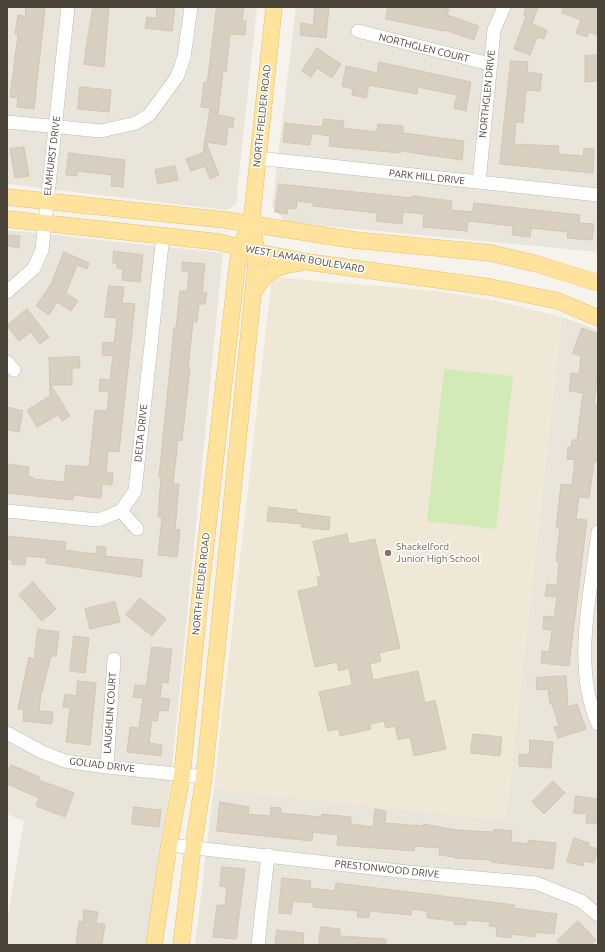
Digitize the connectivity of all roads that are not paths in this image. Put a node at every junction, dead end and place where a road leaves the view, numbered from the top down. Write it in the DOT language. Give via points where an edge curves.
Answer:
graph roads {
  1 [pos="68,7"];
  2 [pos="191,7"];
  3 [pos="274,7"];
  4 [pos="504,7"];
  5 [pos="358,31"];
  6 [pos="490,64"];
  7 [pos="7,122"];
  8 [pos="56,128"];
  9 [pos="257,158"];
  10 [pos="479,182"];
  11 [pos="598,195"];
  12 [pos="7,197"];
  13 [pos="47,201"];
  14 [pos="7,219"];
  15 [pos="45,224"];
  16 [pos="251,225"];
  17 [pos="163,236"];
  18 [pos="240,247"];
  19 [pos="257,252"];
  20 [pos="308,262"];
  21 [pos="598,283"];
  22 [pos="7,292"];
  23 [pos="253,293"];
  24 [pos="598,318"];
  25 [pos="7,510"];
  26 [pos="121,511"];
  27 [pos="208,521"];
  28 [pos="230,524"];
  29 [pos="136,529"];
  30 [pos="598,532"];
  31 [pos="114,659"];
  32 [pos="598,724"];
  33 [pos="7,733"];
  34 [pos="107,767"];
  35 [pos="182,775"];
  36 [pos="204,777"];
  37 [pos="169,845"];
  38 [pos="193,848"];
  39 [pos="268,855"];
  40 [pos="598,914"];
  41 [pos="154,945"];
  42 [pos="181,945"];
  43 [pos="258,945"];
  1 -- 8 [label="street, ELMHURST DRIVE"];
  2 -- 8 [label="street" via="184,57 177,77 149,115 136,123 101,131"];
  3 -- 9 [label="main road, NORTH FIELDER ROAD"];
  4 -- 6 [label="street, NORTHGLEN DRIVE" via="494,30"];
  5 -- 6 [label="street, NORTHGLEN COURT"];
  6 -- 10 [label="street, NORTHGLEN DRIVE"];
  7 -- 8 [label="street"];
  8 -- 13 [label="street, ELMHURST DRIVE"];
  9 -- 10 [label="street, PARK HILL DRIVE"];
  9 -- 16 [label="main road, NORTH FIELDER ROAD"];
  10 -- 11 [label="street, PARK HILL DRIVE"];
  12 -- 13 [label="main road"];
  13 -- 15 [label="street, ELMHURST DRIVE"];
  13 -- 16 [label="main road" via="226,220"];
  14 -- 15 [label="main road, WEST LAMAR BOULEVARD"];
  15 -- 17 [label="main road, WEST LAMAR BOULEVARD"];
  15 -- 22 [label="street, ELMHURST DRIVE" via="42,250 34,268"];
  16 -- 18 [label="main road, NORTH FIELDER ROAD"];
  16 -- 19 [label="main road, NORTH FIELDER ROAD"];
  16 -- 21 [label="main road" via="354,240 492,253"];
  17 -- 18 [label="main road, WEST LAMAR BOULEVARD"];
  17 -- 26 [label="street, DELTA DRIVE" via="134,491"];
  18 -- 19 [label="main road, WEST LAMAR BOULEVARD"];
  18 -- 27 [label="main road, NORTH FIELDER ROAD"];
  19 -- 20 [label="main road, WEST LAMAR BOULEVARD"];
  19 -- 23 [label="main road, NORTH FIELDER ROAD"];
  20 -- 23 [label="main road" via="276,267 259,282"];
  20 -- 24 [label="main road, WEST LAMAR BOULEVARD" via="490,287 558,301"];
  23 -- 28 [label="main road, NORTH FIELDER ROAD"];
  25 -- 26 [label="street" via="98,520"];
  26 -- 29 [label="street"];
  27 -- 28 [label="main road"];
  27 -- 35 [label="main road, NORTH FIELDER ROAD"];
  28 -- 36 [label="main road, NORTH FIELDER ROAD"];
  30 -- 32 [label="street" via="584,665 585,681"];
  31 -- 34 [label="street, LAUGHLIN COURT"];
  33 -- 34 [label="street, GOLIAD DRIVE" via="65,761"];
  34 -- 35 [label="street, GOLIAD DRIVE"];
  35 -- 36 [label="street, GOLIAD DRIVE"];
  35 -- 37 [label="main road, NORTH FIELDER ROAD"];
  36 -- 38 [label="main road, NORTH FIELDER ROAD"];
  37 -- 38 [label="street, PRESTONWOOD DRIVE"];
  37 -- 41 [label="main road, NORTH FIELDER ROAD"];
  38 -- 39 [label="street, PRESTONWOOD DRIVE"];
  38 -- 42 [label="main road, NORTH FIELDER ROAD"];
  39 -- 40 [label="street, PRESTONWOOD DRIVE" via="408,872 536,883 564,892"];
  39 -- 43 [label="street"];
}
